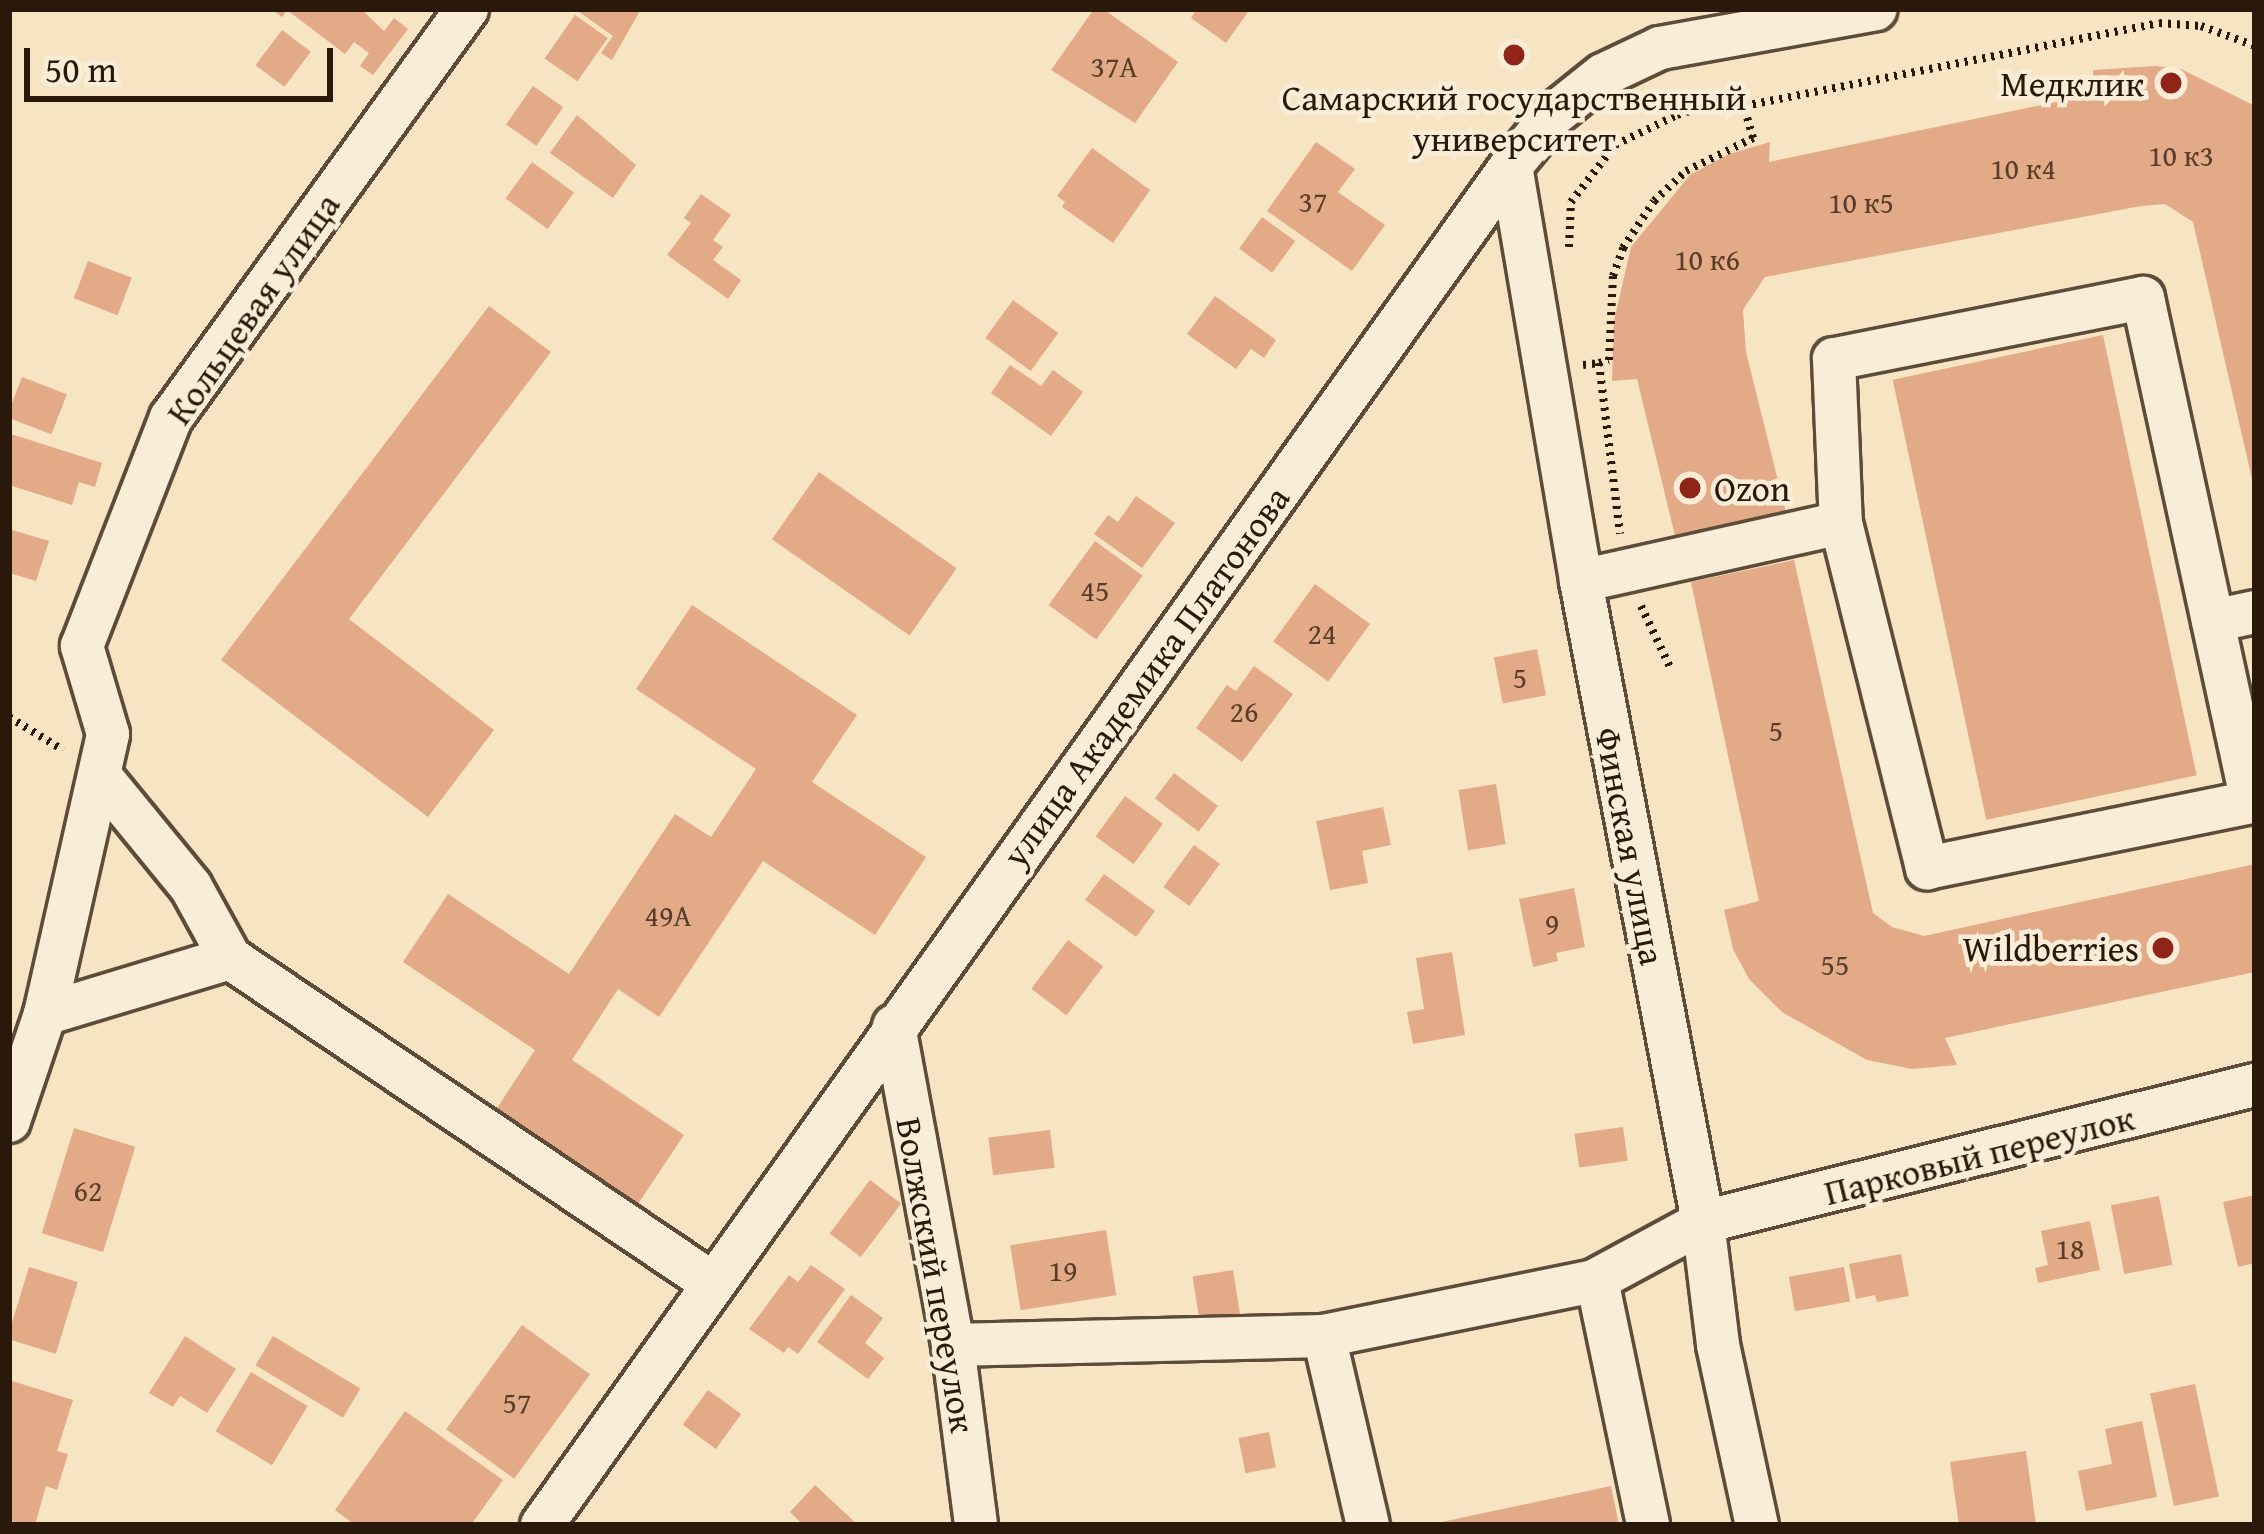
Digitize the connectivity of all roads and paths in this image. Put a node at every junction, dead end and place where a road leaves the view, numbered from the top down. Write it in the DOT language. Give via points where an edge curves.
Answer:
graph roads {
  1 [pos="467,9"];
  2 [pos="1876,9"];
  3 [pos="1658,28"];
  4 [pos="2255,46"];
  5 [pos="1744,106"];
  6 [pos="1510,166"];
  7 [pos="1569,268"];
  8 [pos="1576,346"];
  9 [pos="1599,363"];
  10 [pos="1841,523"];
  11 [pos="1625,573"];
  12 [pos="1581,581"];
  13 [pos="2255,612"];
  14 [pos="2213,621"];
  15 [pos="1670,667"];
  16 [pos="9,717"];
  17 [pos="101,777"];
  18 [pos="230,958"];
  19 [pos="45,1014"];
  20 [pos="894,1026"];
  21 [pos="2255,1085"];
  22 [pos="9,1120"];
  23 [pos="1703,1222"];
  24 [pos="1597,1280"];
  25 [pos="712,1283"];
  26 [pos="1324,1336"];
  27 [pos="953,1345"];
  28 [pos="542,1525"];
  29 [pos="976,1525"];
  30 [pos="1368,1525"];
  31 [pos="1648,1525"];
  32 [pos="1757,1525"];
  1 -- 17 [label="street, Кольцевая улица" via="171,418 82,646 108,734"];
  2 -- 3 [label="street, улица Академика Платонова"];
  3 -- 6 [label="street, улица Академика Платонова"];
  4 -- 5 [label="path" via="2201,26 2159,23"];
  5 -- 7 [label="path" via="1739,96 1615,145 1571,202"];
  5 -- 9 [label="path" via="1753,138 1686,170 1623,248 1613,276 1610,361"];
  6 -- 12 [label="street, Финская улица"];
  6 -- 20 [label="street, улица Академика Платонова"];
  8 -- 9 [label="path" via="1580,365"];
  9 -- 11 [label="path"];
  10 -- 11 [label="street"];
  10 -- 14 [label="street" via="1834,358 2144,298"];
  10 -- 14 [label="street" via="1927,868 2252,802"];
  11 -- 12 [label="street"];
  11 -- 15 [label="path"];
  12 -- 23 [label="street, Финская улица"];
  13 -- 14 [label="street"];
  16 -- 17 [label="path"];
  17 -- 18 [label="street" via="191,887"];
  17 -- 19 [label="street, Кольцевая улица"];
  18 -- 19 [label="street"];
  18 -- 25 [label="street"];
  19 -- 22 [label="street, Кольцевая улица"];
  20 -- 25 [label="street, улица Академика Платонова"];
  20 -- 27 [label="street, Волжский переулок"];
  21 -- 23 [label="street, Парковый переулок"];
  23 -- 24 [label="street, Парковый переулок"];
  23 -- 32 [label="street, Финская улица" via="1718,1345"];
  24 -- 26 [label="street, Парковый переулок"];
  24 -- 31 [label="street"];
  25 -- 28 [label="street, улица Академика Платонова"];
  26 -- 27 [label="street, Парковый переулок"];
  26 -- 30 [label="street"];
  27 -- 29 [label="street, Волжский переулок"];
}
